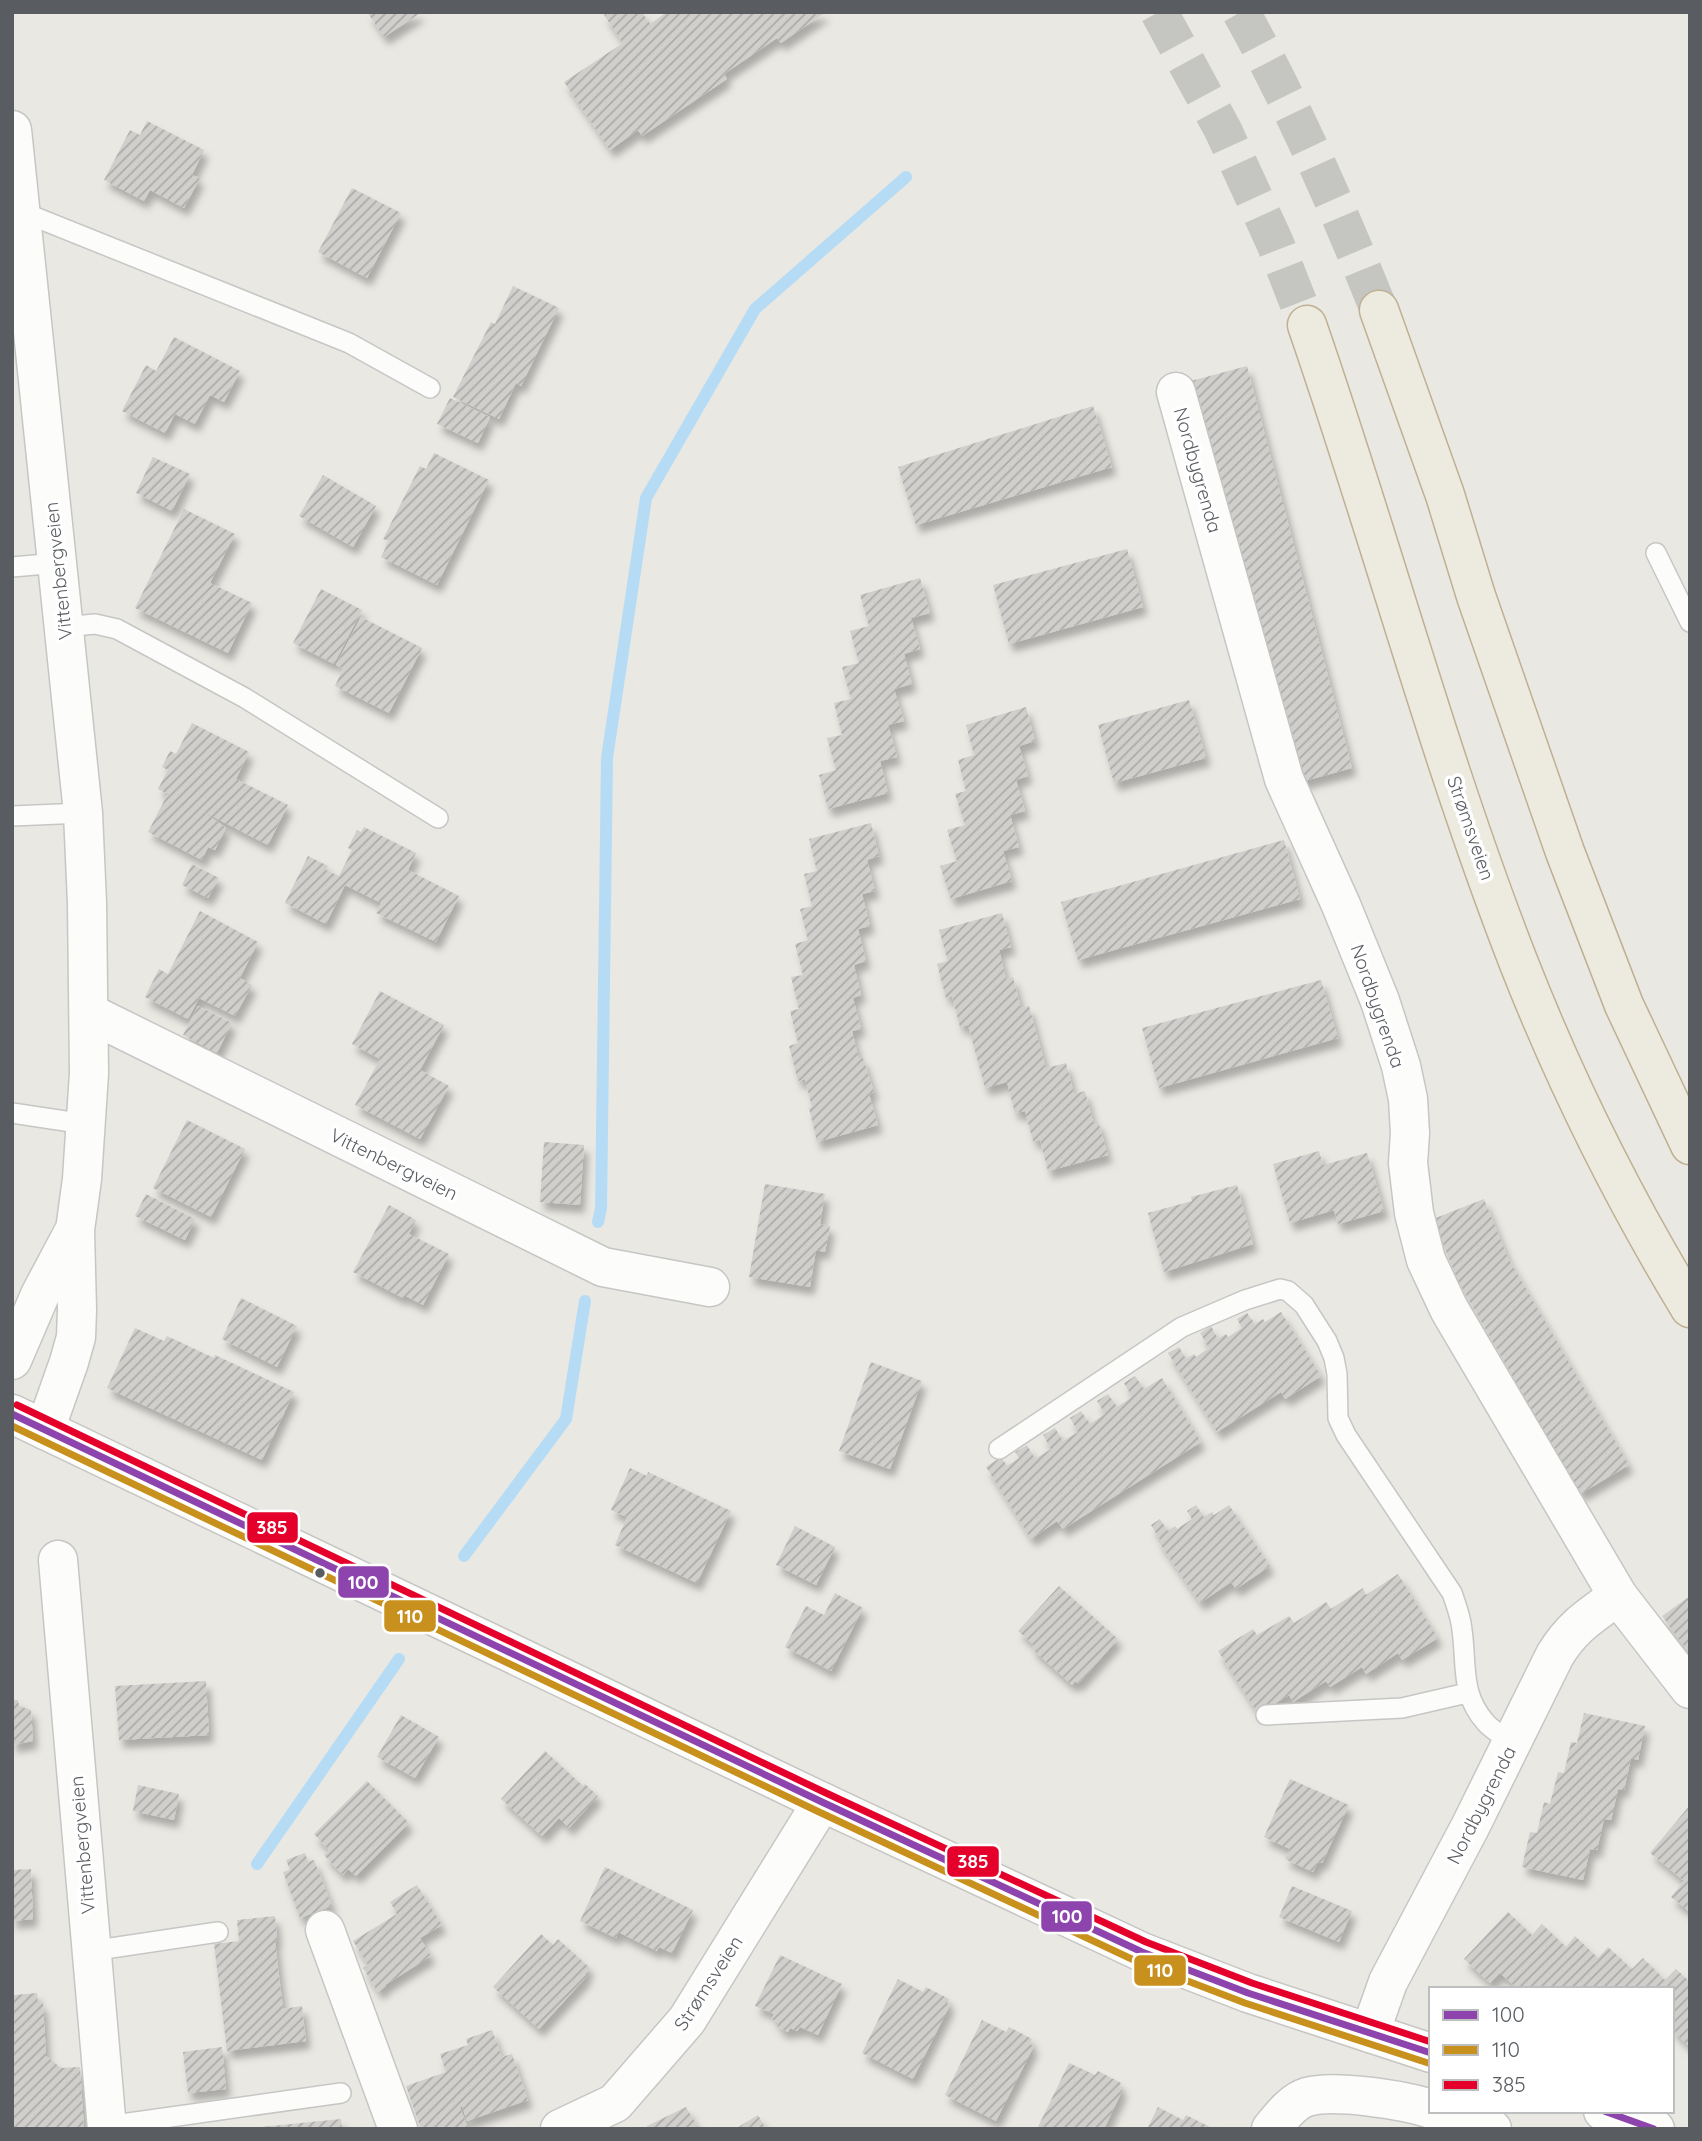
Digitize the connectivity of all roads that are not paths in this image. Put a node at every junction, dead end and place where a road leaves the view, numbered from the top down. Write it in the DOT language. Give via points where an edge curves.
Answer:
graph roads {
  1 [pos="12,130"];
  2 [pos="20,211"];
  3 [pos="1379,310"];
  4 [pos="1307,325"];
  5 [pos="23,331"];
  6 [pos="430,388"];
  7 [pos="1176,391"];
  8 [pos="1656,553"];
  9 [pos="58,563"];
  10 [pos="12,568"];
  11 [pos="1690,622"];
  12 [pos="64,627"];
  13 [pos="83,813"];
  14 [pos="12,817"];
  15 [pos="438,818"];
  16 [pos="89,1013"];
  17 [pos="12,1113"];
  18 [pos="85,1124"];
  19 [pos="1690,1145"];
  20 [pos="75,1230"];
  21 [pos="710,1287"];
  22 [pos="1690,1308"];
  23 [pos="12,1360"];
  24 [pos="29,1422"];
  25 [pos="999,1449"];
  26 [pos="58,1560"];
  27 [pos="1618,1596"];
  28 [pos="1690,1689"];
  29 [pos="1467,1693"];
  30 [pos="1266,1714"];
  31 [pos="1513,1742"];
  32 [pos="822,1802"];
  33 [pos="325,1930"];
  34 [pos="218,1932"];
  35 [pos="91,1951"];
  36 [pos="1370,2034"];
  37 [pos="1429,2052"];
  38 [pos="341,2093"];
  39 [pos="1429,2109"];
  40 [pos="1445,2113"];
  41 [pos="1609,2113"];
  42 [pos="107,2127"];
  43 [pos="398,2129"];
  44 [pos="560,2129"];
  45 [pos="1271,2129"];
  46 [pos="1492,2129"];
  47 [pos="1655,2129"];
  1 -- 2 [label="street, Vittenbergveien"];
  2 -- 5 [label="street, Vittenbergveien"];
  2 -- 6 [label="lane" via="349,343"];
  3 -- 19 [label="highway" via="1565,852 1624,1005"];
  4 -- 22 [label="highway, Strømsveien" via="1449,765 1518,962 1588,1122"];
  5 -- 9 [label="street, Vittenbergveien"];
  7 -- 27 [label="street, Nordbygrenda" via="1284,779 1341,905 1401,1066 1408,1099 1414,1213 1426,1261 1449,1309"];
  8 -- 11 [label="lane"];
  9 -- 10 [label="lane"];
  9 -- 12 [label="street, Vittenbergveien"];
  12 -- 13 [label="street, Vittenbergveien"];
  12 -- 15 [label="lane" via="95,624 117,629 245,698"];
  13 -- 14 [label="lane"];
  13 -- 16 [label="street, Vittenbergveien"];
  16 -- 18 [label="street, Vittenbergveien"];
  16 -- 21 [label="street, Vittenbergveien" via="603,1268"];
  17 -- 18 [label="lane"];
  18 -- 20 [label="street, Vittenbergveien"];
  20 -- 23 [label="street, Vittenbergveien"];
  20 -- 24 [label="street, Vittenbergveien" via="76,1337 60,1391"];
  24 -- 32 [label="street"];
  25 -- 29 [label="lane" via="1182,1327 1245,1300 1280,1289 1288,1291 1304,1305 1327,1340 1334,1359 1338,1418 1346,1435 1452,1593 1463,1631"];
  26 -- 35 [label="street, Vittenbergveien"];
  27 -- 28 [label="street, Nordbygrenda"];
  27 -- 31 [label="street, Nordbygrenda" via="1567,1636"];
  29 -- 30 [label="lane" via="1402,1708"];
  29 -- 31 [label="lane" via="1488,1725"];
  31 -- 36 [label="street, Nordbygrenda" via="1388,1982"];
  32 -- 36 [label="street" via="1142,1952"];
  32 -- 44 [label="street, Strømsveien" via="687,2020 615,2103"];
  33 -- 43 [label="street"];
  34 -- 35 [label="lane"];
  35 -- 42 [label="street, Vittenbergveien"];
  36 -- 37 [label="street"];
  38 -- 42 [label="lane"];
  39 -- 45 [label="street" via="1376,2097 1305,2097"];
  40 -- 46 [label="street"];
  41 -- 47 [label="street"];
}
